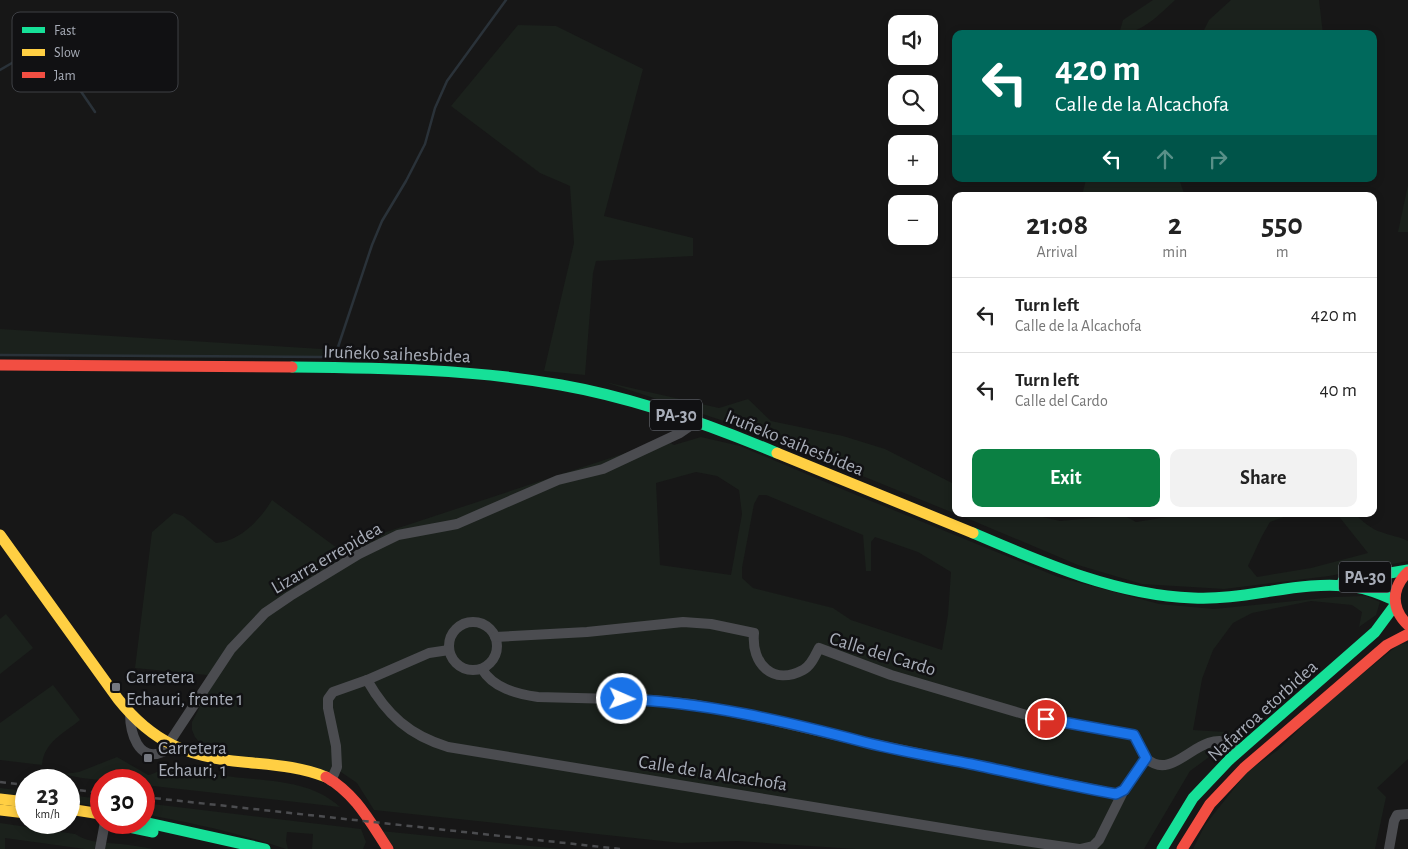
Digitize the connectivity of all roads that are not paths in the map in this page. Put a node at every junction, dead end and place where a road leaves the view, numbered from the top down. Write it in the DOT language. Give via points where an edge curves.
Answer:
graph roads {
  1 [pos="0,365"];
  2 [pos="696,422"];
  3 [pos="0,535"];
  4 [pos="1408,571"];
  5 [pos="1323,586"];
  6 [pos="1394,603"];
  7 [pos="1408,625"];
  8 [pos="1408,634"];
  9 [pos="496,637"];
  10 [pos="449,650"];
  11 [pos="482,669"];
  12 [pos="367,680"];
  13 [pos="130,713"];
  14 [pos="169,745"];
  15 [pos="1236,754"];
  16 [pos="1146,758"];
  17 [pos="331,781"];
  18 [pos="1124,790"];
  19 [pos="0,799"];
  20 [pos="15,801"];
  21 [pos="0,810"];
  22 [pos="15,812"];
  23 [pos="1408,814"];
  24 [pos="155,824"];
  25 [pos="373,828"];
  26 [pos="155,831"];
  27 [pos="102,834"];
  28 [pos="375,847"];
  29 [pos="100,849"];
  30 [pos="224,849"];
  31 [pos="265,849"];
  32 [pos="388,849"];
  33 [pos="1080,849"];
  34 [pos="1162,849"];
  35 [pos="1182,849"];
  36 [pos="1389,849"];
  1 -- 2 [label="main road, Iruñeko saihesbidea / PA-30" via="438,370 562,386"];
  2 -- 5 [label="main road, Iruñeko saihesbidea / PA-30" via="1036,559 1111,585 1148,594 1187,598 1230,598"];
  2 -- 14 [label="street, Lizarra errepidea" via="680,433 603,469 558,480 457,524 398,534 318,578 265,614 231,649"];
  3 -- 13 [label="main road"];
  4 -- 5 [label="main road, Iruñeko saihesbidea / PA-30"];
  4 -- 6 [label="main road, PA-30" via="1398,582"];
  5 -- 6 [label="main road, Iruñeko saihesbidea / PA-30" via="1355,586 1384,594"];
  6 -- 7 [label="main road, PA-30" via="1399,616"];
  6 -- 15 [label="main road, Nafarroa etorbidea" via="1376,632"];
  8 -- 35 [label="main road, Nafarroa etorbidea" via="1387,645 1244,768 1210,804"];
  9 -- 10 [label="street" via="482,623 468,622 455,629 448,642"];
  9 -- 11 [label="street" via="493,659"];
  9 -- 16 [label="street, Calle del Cardo" via="683,622 731,627 754,633 755,654 772,672 786,674 803,670 819,648 891,676 1030,716 1134,735"];
  10 -- 11 [label="street" via="460,667"];
  10 -- 12 [label="street" via="429,653"];
  11 -- 18 [label="street" via="498,686 521,694 692,704 1116,794"];
  12 -- 17 [label="street" via="333,692 328,699 337,753 337,767"];
  12 -- 33 [label="street, Calle de la Alcachofa" via="382,705 396,720 416,734 448,746"];
  13 -- 14 [label="main road"];
  13 -- 14 [label="street" via="130,724 141,749 153,755 163,752"];
  14 -- 17 [label="main road" via="222,760 286,764"];
  15 -- 16 [label="street" via="1232,744 1224,741 1207,742 1169,764 1157,764"];
  15 -- 34 [label="main road, Nafarroa etorbidea" via="1193,798"];
  16 -- 18 [label="street, Calle de la Alcachofa"];
  17 -- 25 [label="main road" via="350,796"];
  18 -- 33 [label="street, Calle de la Alcachofa" via="1099,840 1093,846"];
  19 -- 20 [label="main road"];
  21 -- 22 [label="main road"];
  23 -- 36 [label="street" via="1397,815"];
  24 -- 31 [label="main road"];
  25 -- 28 [label="main road"];
  25 -- 32 [label="main road"];
  26 -- 30 [label="main road"];
  27 -- 29 [label="street"];
}
